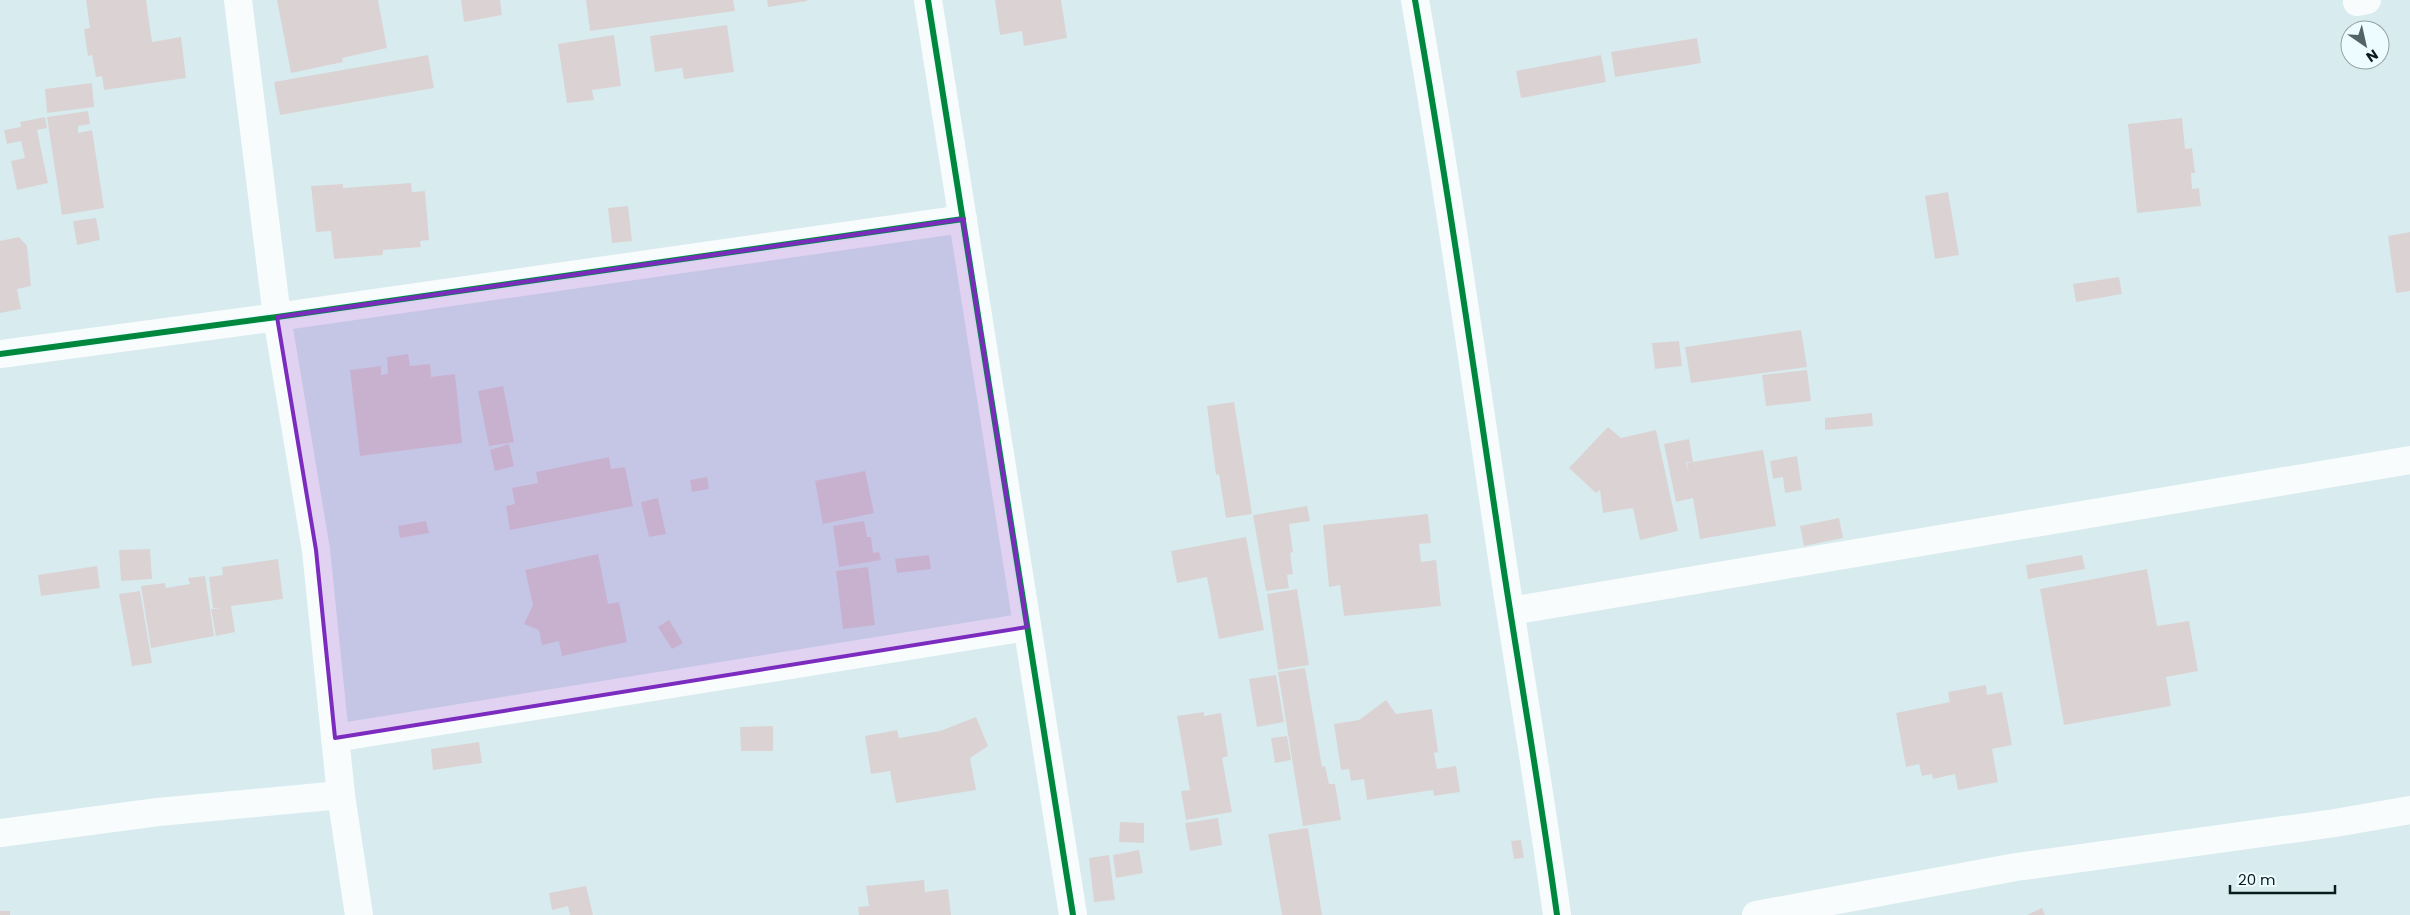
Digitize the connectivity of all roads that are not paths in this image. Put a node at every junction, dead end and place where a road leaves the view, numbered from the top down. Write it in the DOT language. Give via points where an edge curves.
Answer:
graph roads {
  1 [pos="238,0"];
  2 [pos="928,0"];
  3 [pos="1415,0"];
  4 [pos="963,219"];
  5 [pos="276,317"];
  6 [pos="0,354"];
  7 [pos="2410,462"];
  8 [pos="1512,616"];
  9 [pos="1027,626"];
  10 [pos="335,738"];
  11 [pos="341,795"];
  12 [pos="2410,810"];
  13 [pos="0,833"];
  14 [pos="359,915"];
  15 [pos="1073,915"];
  16 [pos="1557,915"];
  17 [pos="1756,915"];
  1 -- 5 [label="street"];
  2 -- 4 [label="street"];
  3 -- 8 [label="street" via="1442,149"];
  4 -- 5 [label="street"];
  4 -- 9 [label="street"];
  5 -- 6 [label="street"];
  5 -- 10 [label="street" via="316,550"];
  7 -- 8 [label="street"];
  8 -- 16 [label="street"];
  9 -- 10 [label="street"];
  9 -- 15 [label="street"];
  10 -- 11 [label="street"];
  11 -- 13 [label="street" via="158,812"];
  11 -- 14 [label="street"];
  12 -- 17 [label="street" via="2016,867"];
}
